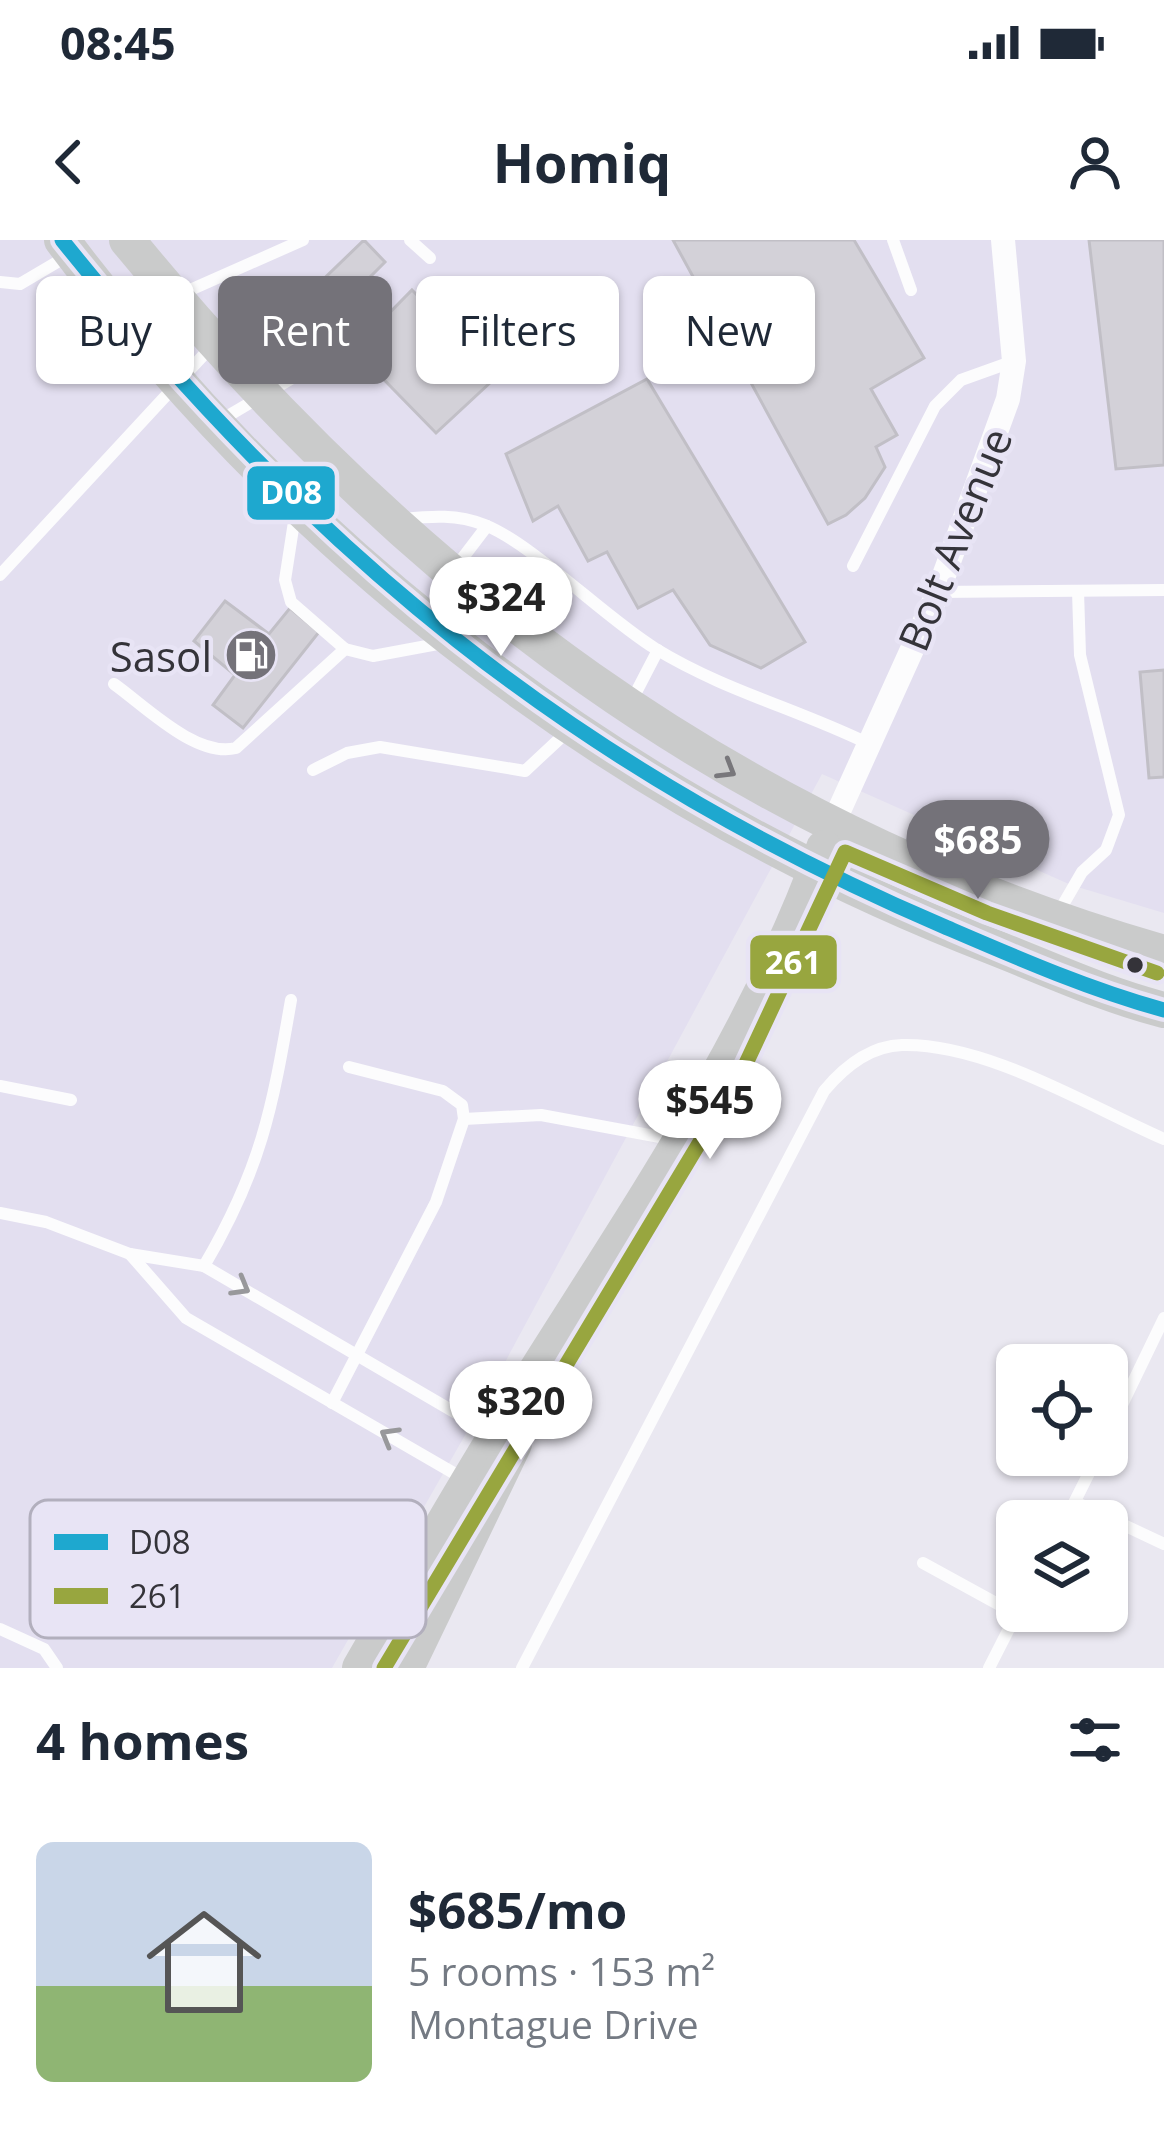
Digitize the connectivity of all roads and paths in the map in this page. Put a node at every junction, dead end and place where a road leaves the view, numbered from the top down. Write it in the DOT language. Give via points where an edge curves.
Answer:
graph roads {
  1 [pos="303,240"];
  2 [pos="410,240"];
  3 [pos="893,240"];
  4 [pos="1003,240"];
  5 [pos="133,242"];
  6 [pos="67,247"];
  7 [pos="430,258"];
  8 [pos="91,276"];
  9 [pos="158,276"];
  10 [pos="0,282"];
  11 [pos="194,289"];
  12 [pos="911,290"];
  13 [pos="194,322"];
  14 [pos="213,345"];
  15 [pos="1014,361"];
  16 [pos="194,365"];
  17 [pos="175,384"];
  18 [pos="181,384"];
  19 [pos="286,384"];
  20 [pos="264,398"];
  21 [pos="214,423"];
  22 [pos="296,507"];
  23 [pos="391,520"];
  24 [pos="487,526"];
  25 [pos="853,566"];
  26 [pos="452,573"];
  27 [pos="0,575"];
  28 [pos="1164,590"];
  29 [pos="1078,591"];
  30 [pos="938,592"];
  31 [pos="450,641"];
  32 [pos="345,649"];
  33 [pos="658,650"];
  34 [pos="114,684"];
  35 [pos="628,708"];
  36 [pos="569,729"];
  37 [pos="867,743"];
  38 [pos="314,770"];
  39 [pos="833,824"];
  40 [pos="816,871"];
  41 [pos="1057,916"];
  42 [pos="1164,953"];
  43 [pos="291,1000"];
  44 [pos="1164,1010"];
  45 [pos="349,1066"];
  46 [pos="0,1086"];
  47 [pos="71,1100"];
  48 [pos="464,1119"];
  49 [pos="1164,1139"];
  50 [pos="680,1142"];
  51 [pos="0,1214"];
  52 [pos="130,1254"];
  53 [pos="204,1266"];
  54 [pos="1164,1318"];
  55 [pos="358,1355"];
  56 [pos="1128,1393"];
  57 [pos="332,1402"];
  58 [pos="504,1441"];
  59 [pos="479,1489"];
  60 [pos="1128,1527"];
  61 [pos="1164,1544"];
  62 [pos="922,1563"];
  63 [pos="426,1569"];
  64 [pos="996,1601"];
  65 [pos="426,1619"];
  66 [pos="0,1629"];
  67 [pos="1007,1632"];
  68 [pos="380,1638"];
  69 [pos="418,1638"];
  70 [pos="57,1668"];
  71 [pos="360,1668"];
  72 [pos="406,1668"];
  73 [pos="522,1668"];
  74 [pos="989,1668"];
  1 -- 11 [label="lane"];
  2 -- 7 [label="lane"];
  3 -- 12 [label="lane"];
  4 -- 15 [label="street, Bolt Avenue"];
  5 -- 9 [label="main road"];
  6 -- 8 [label="main road"];
  6 -- 10 [label="lane" via="20,284"];
  13 -- 14 [label="main road"];
  14 -- 16 [label="lane"];
  14 -- 20 [label="main road"];
  15 -- 25 [label="lane" via="962,380 935,406"];
  15 -- 30 [label="street, Bolt Avenue" via="994,446"];
  17 -- 27 [label="lane"];
  18 -- 21 [label="main road"];
  19 -- 20 [label="lane"];
  20 -- 21 [label="lane"];
  20 -- 23 [label="main road"];
  21 -- 22 [label="main road"];
  22 -- 31 [label="main road"];
  22 -- 32 [label="lane" via="285,592"];
  23 -- 24 [label="lane" via="440,516"];
  23 -- 26 [label="main road"];
  24 -- 26 [label="lane"];
  24 -- 33 [label="lane"];
  26 -- 35 [label="main road"];
  28 -- 29 [label="lane"];
  29 -- 30 [label="lane"];
  29 -- 41 [label="lane" via="1080,655 1118,815 1106,850 1082,872"];
  30 -- 37 [label="street, Bolt Avenue"];
  31 -- 32 [label="lane" via="374,656"];
  31 -- 36 [label="main road"];
  32 -- 34 [label="lane" via="222,752"];
  33 -- 35 [label="lane"];
  33 -- 37 [label="lane" via="718,684"];
  35 -- 39 [label="main road, one-way" via="762,792"];
  36 -- 38 [label="lane" via="525,772 380,747"];
  36 -- 40 [label="main road"];
  37 -- 39 [label="street, Bolt Avenue"];
  39 -- 40 [label="main road"];
  39 -- 41 [label="main road"];
  40 -- 44 [label="main road"];
  40 -- 50 [label="main road" via="730,1062"];
  41 -- 42 [label="main road"];
  43 -- 53 [label="lane" via="266,1135"];
  45 -- 48 [label="lane" via="443,1091 462,1105"];
  46 -- 47 [label="lane"];
  48 -- 50 [label="lane" via="541,1115"];
  48 -- 55 [label="lane" via="436,1202"];
  49 -- 73 [label="lane" via="1045,1083 945,1052 901,1045 840,1071"];
  50 -- 58 [label="main road"];
  51 -- 52 [label="lane"];
  52 -- 53 [label="lane"];
  52 -- 57 [label="lane" via="185,1318"];
  53 -- 55 [label="lane, one-way"];
  54 -- 56 [label="lane"];
  55 -- 57 [label="lane"];
  55 -- 58 [label="lane"];
  59 -- 57 [label="lane, one-way"];
  58 -- 59 [label="main road"];
  59 -- 63 [label="main road"];
  59 -- 65 [label="main road"];
  60 -- 61 [label="lane"];
  62 -- 64 [label="lane"];
  66 -- 70 [label="lane" via="44,1649"];
  67 -- 74 [label="lane"];
  68 -- 71 [label="main road"];
  69 -- 72 [label="main road"];
}
